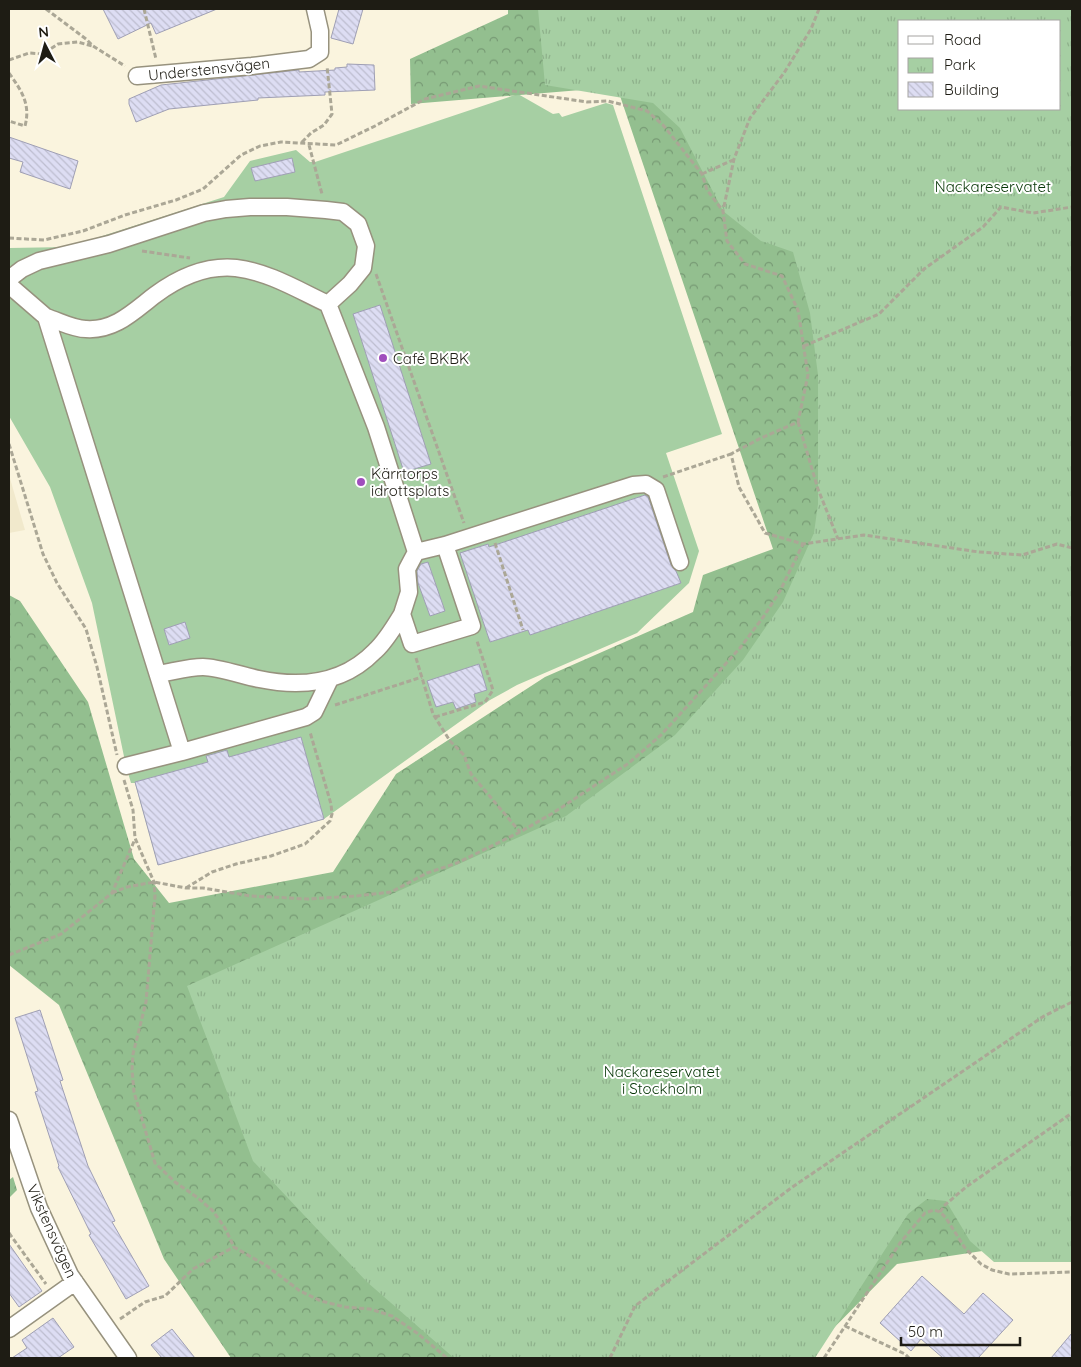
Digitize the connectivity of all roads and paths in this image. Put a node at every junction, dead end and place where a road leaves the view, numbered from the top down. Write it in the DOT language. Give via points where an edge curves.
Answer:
graph roads {
  1 [pos="46,9"];
  2 [pos="144,9"];
  3 [pos="315,9"];
  4 [pos="819,9"];
  5 [pos="152,39"];
  6 [pos="93,46"];
  7 [pos="320,52"];
  8 [pos="9,60"];
  9 [pos="9,74"];
  10 [pos="137,76"];
  11 [pos="9,121"];
  12 [pos="302,142"];
  13 [pos="309,145"];
  14 [pos="734,159"];
  15 [pos="702,174"];
  16 [pos="1072,207"];
  17 [pos="326,210"];
  18 [pos="723,211"];
  19 [pos="9,238"];
  20 [pos="138,250"];
  21 [pos="194,259"];
  22 [pos="376,274"];
  23 [pos="9,279"];
  24 [pos="9,285"];
  25 [pos="328,304"];
  26 [pos="46,317"];
  27 [pos="804,346"];
  28 [pos="798,422"];
  29 [pos="9,444"];
  30 [pos="731,454"];
  31 [pos="646,484"];
  32 [pos="491,531"];
  33 [pos="469,538"];
  34 [pos="838,539"];
  35 [pos="804,544"];
  36 [pos="445,545"];
  37 [pos="1072,548"];
  38 [pos="416,552"];
  39 [pos="680,562"];
  40 [pos="402,614"];
  41 [pos="472,626"];
  42 [pos="523,630"];
  43 [pos="158,674"];
  44 [pos="330,680"];
  45 [pos="310,715"];
  46 [pos="435,717"];
  47 [pos="182,752"];
  48 [pos="122,767"];
  49 [pos="520,832"];
  50 [pos="135,838"];
  51 [pos="154,882"];
  52 [pos="186,888"];
  53 [pos="112,893"];
  54 [pos="9,955"];
  55 [pos="1072,1002"];
  56 [pos="1072,1113"];
  57 [pos="9,1120"];
  58 [pos="940,1212"];
  59 [pos="9,1233"];
  60 [pos="234,1247"];
  61 [pos="1072,1272"];
  62 [pos="75,1282"];
  63 [pos="56,1296"];
  64 [pos="845,1326"];
  65 [pos="107,1328"];
  66 [pos="9,1330"];
  67 [pos="128,1358"];
  68 [pos="447,1358"];
  69 [pos="610,1358"];
  70 [pos="824,1358"];
  71 [pos="909,1358"];
  1 -- 6 [label="path, Understensvägen"];
  2 -- 5 [label="path"];
  3 -- 7 [label="street"];
  4 -- 14 [label="path" via="811,29 784,73 750,118"];
  6 -- 8 [label="path" via="78,42 58,44 43,54 29,53"];
  6 -- 10 [label="path, Understensvägen"];
  7 -- 10 [label="street, Understensvägen" via="309,59"];
  7 -- 12 [label="path" via="327,67 332,114 324,125"];
  9 -- 11 [label="path" via="21,91 28,112 25,126"];
  12 -- 13 [label="path"];
  12 -- 19 [label="path" via="260,146 241,155 203,189 83,231 44,240"];
  13 -- 15 [label="path" via="336,145 424,99 479,86 587,102 608,101 647,111 663,125"];
  13 -- 17 [label="path"];
  14 -- 15 [label="path"];
  14 -- 18 [label="path"];
  15 -- 18 [label="path" via="707,190"];
  16 -- 27 [label="path" via="1033,213 1001,207 983,227 924,269 879,314"];
  17 -- 23 [label="street" via="250,207 212,212 109,244 39,261"];
  17 -- 25 [label="street" via="343,212 358,224 366,246 363,268"];
  18 -- 27 [label="path" via="727,241 744,264 782,276 798,310"];
  20 -- 21 [label="path"];
  22 -- 33 [label="path"];
  24 -- 26 [label="street"];
  25 -- 26 [label="street" via="261,273 234,268 205,270 179,279 107,328 85,330"];
  25 -- 38 [label="street" via="376,427"];
  26 -- 43 [label="street"];
  27 -- 28 [label="path" via="808,376"];
  28 -- 30 [label="path"];
  28 -- 34 [label="path" via="818,489"];
  29 -- 48 [label="path" via="43,554 86,629"];
  30 -- 31 [label="path"];
  30 -- 35 [label="path" via="739,487 765,533"];
  31 -- 32 [label="street" via="633,485"];
  31 -- 39 [label="street" via="656,490"];
  32 -- 33 [label="street"];
  32 -- 42 [label="path"];
  33 -- 36 [label="street"];
  34 -- 35 [label="path"];
  34 -- 37 [label="path" via="864,535 1022,555 1057,544"];
  35 -- 49 [label="path" via="780,591 758,624 661,735 622,768"];
  36 -- 38 [label="street"];
  36 -- 41 [label="street"];
  38 -- 40 [label="street" via="407,569 409,592"];
  40 -- 41 [label="street" via="412,644"];
  40 -- 44 [label="street" via="375,652"];
  41 -- 46 [label="path" via="493,690 485,702"];
  43 -- 44 [label="street" via="204,667 272,682 303,684"];
  43 -- 47 [label="street"];
  44 -- 45 [label="street"];
  45 -- 46 [label="path" via="422,677"];
  45 -- 47 [label="street"];
  45 -- 52 [label="path" via="331,804 330,821 305,844 212,872"];
  46 -- 49 [label="path" via="450,741 464,755 471,774"];
  47 -- 48 [label="street"];
  48 -- 50 [label="path" via="133,810"];
  49 -- 52 [label="path" via="391,892 308,899"];
  50 -- 51 [label="path"];
  50 -- 53 [label="path"];
  51 -- 52 [label="path"];
  51 -- 53 [label="path"];
  51 -- 60 [label="path" via="146,1002 133,1054 134,1092 155,1163 214,1211"];
  53 -- 54 [label="path" via="61,934"];
  55 -- 69 [label="path" via="1044,1016 791,1188 635,1306"];
  56 -- 58 [label="path" via="966,1187"];
  57 -- 62 [label="street, Vikstensvägen" via="39,1208"];
  58 -- 61 [label="path" via="965,1248 992,1270 1009,1274"];
  58 -- 64 [label="path" via="926,1213 900,1243"];
  59 -- 63 [label="path"];
  60 -- 65 [label="path" via="193,1269 165,1296 145,1302"];
  60 -- 68 [label="path" via="267,1266 300,1292 321,1301 392,1316"];
  62 -- 63 [label="street"];
  62 -- 65 [label="street, Vikstensvägen"];
  63 -- 66 [label="street"];
  64 -- 70 [label="path"];
  64 -- 71 [label="path"];
  65 -- 67 [label="street, Vikstensvägen"];
}
